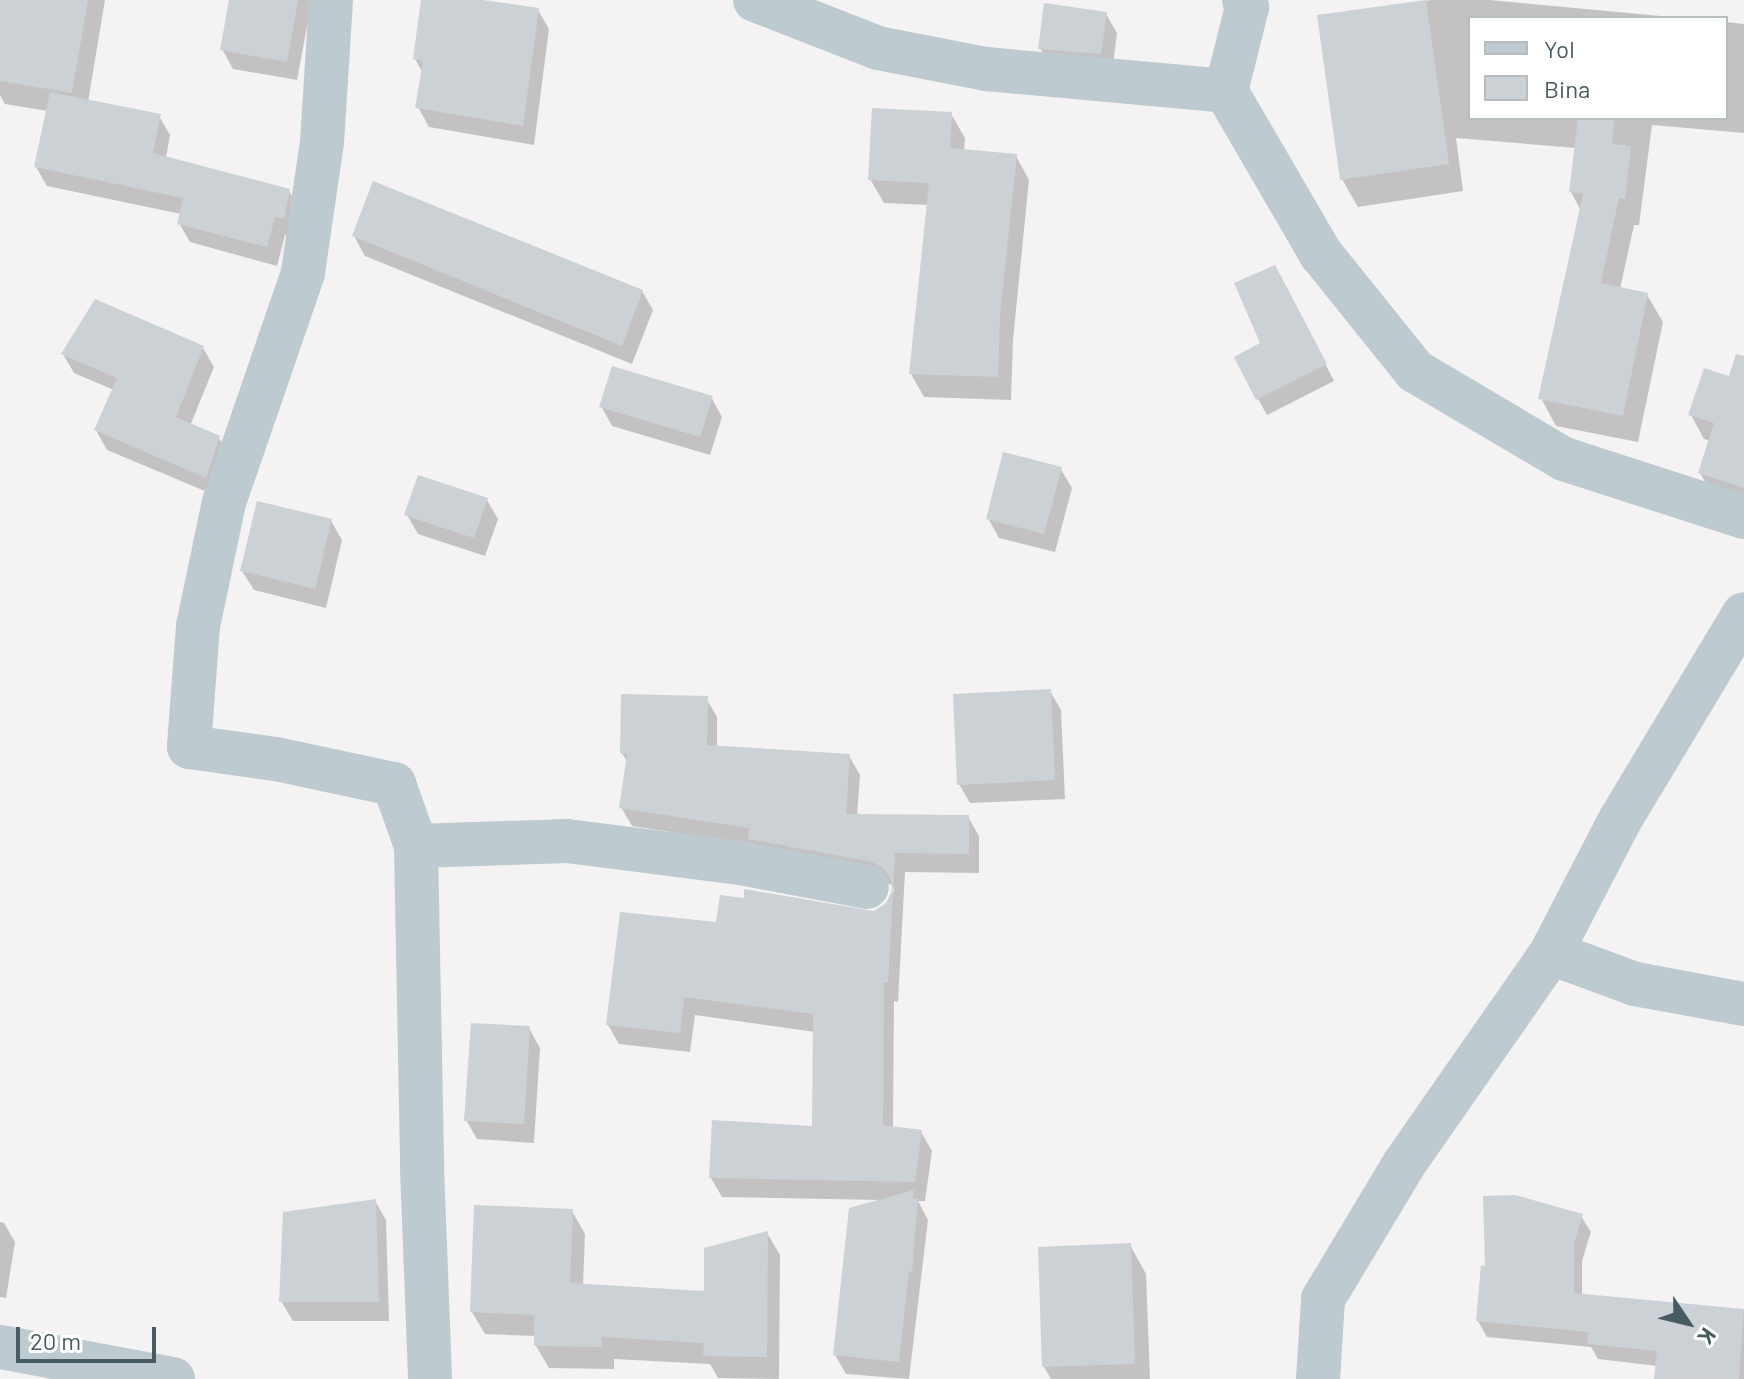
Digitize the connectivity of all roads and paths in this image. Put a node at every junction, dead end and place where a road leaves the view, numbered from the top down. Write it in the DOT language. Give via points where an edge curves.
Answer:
graph roads {
  1 [pos="331,0"];
  2 [pos="755,0"];
  3 [pos="1244,0"];
  4 [pos="1226,91"];
  5 [pos="1744,517"];
  6 [pos="1744,614"];
  7 [pos="416,846"];
  8 [pos="867,887"];
  9 [pos="1551,953"];
  10 [pos="1744,1004"];
  11 [pos="0,1347"];
  12 [pos="173,1379"];
  13 [pos="430,1379"];
  14 [pos="1318,1379"];
  1 -- 7 [label="street" via="322,142 303,273 224,502 198,626 189,747 394,784"];
  2 -- 4 [label="street" via="878,48 986,69"];
  3 -- 4 [label="street" via="1247,7"];
  4 -- 5 [label="street" via="1321,254 1415,371 1564,459"];
  6 -- 9 [label="street" via="1620,820"];
  7 -- 8 [label="street" via="567,841 740,863"];
  7 -- 13 [label="street"];
  9 -- 10 [label="street" via="1635,984"];
  9 -- 14 [label="street" via="1404,1164 1323,1299"];
  11 -- 12 [label="street"];
}
